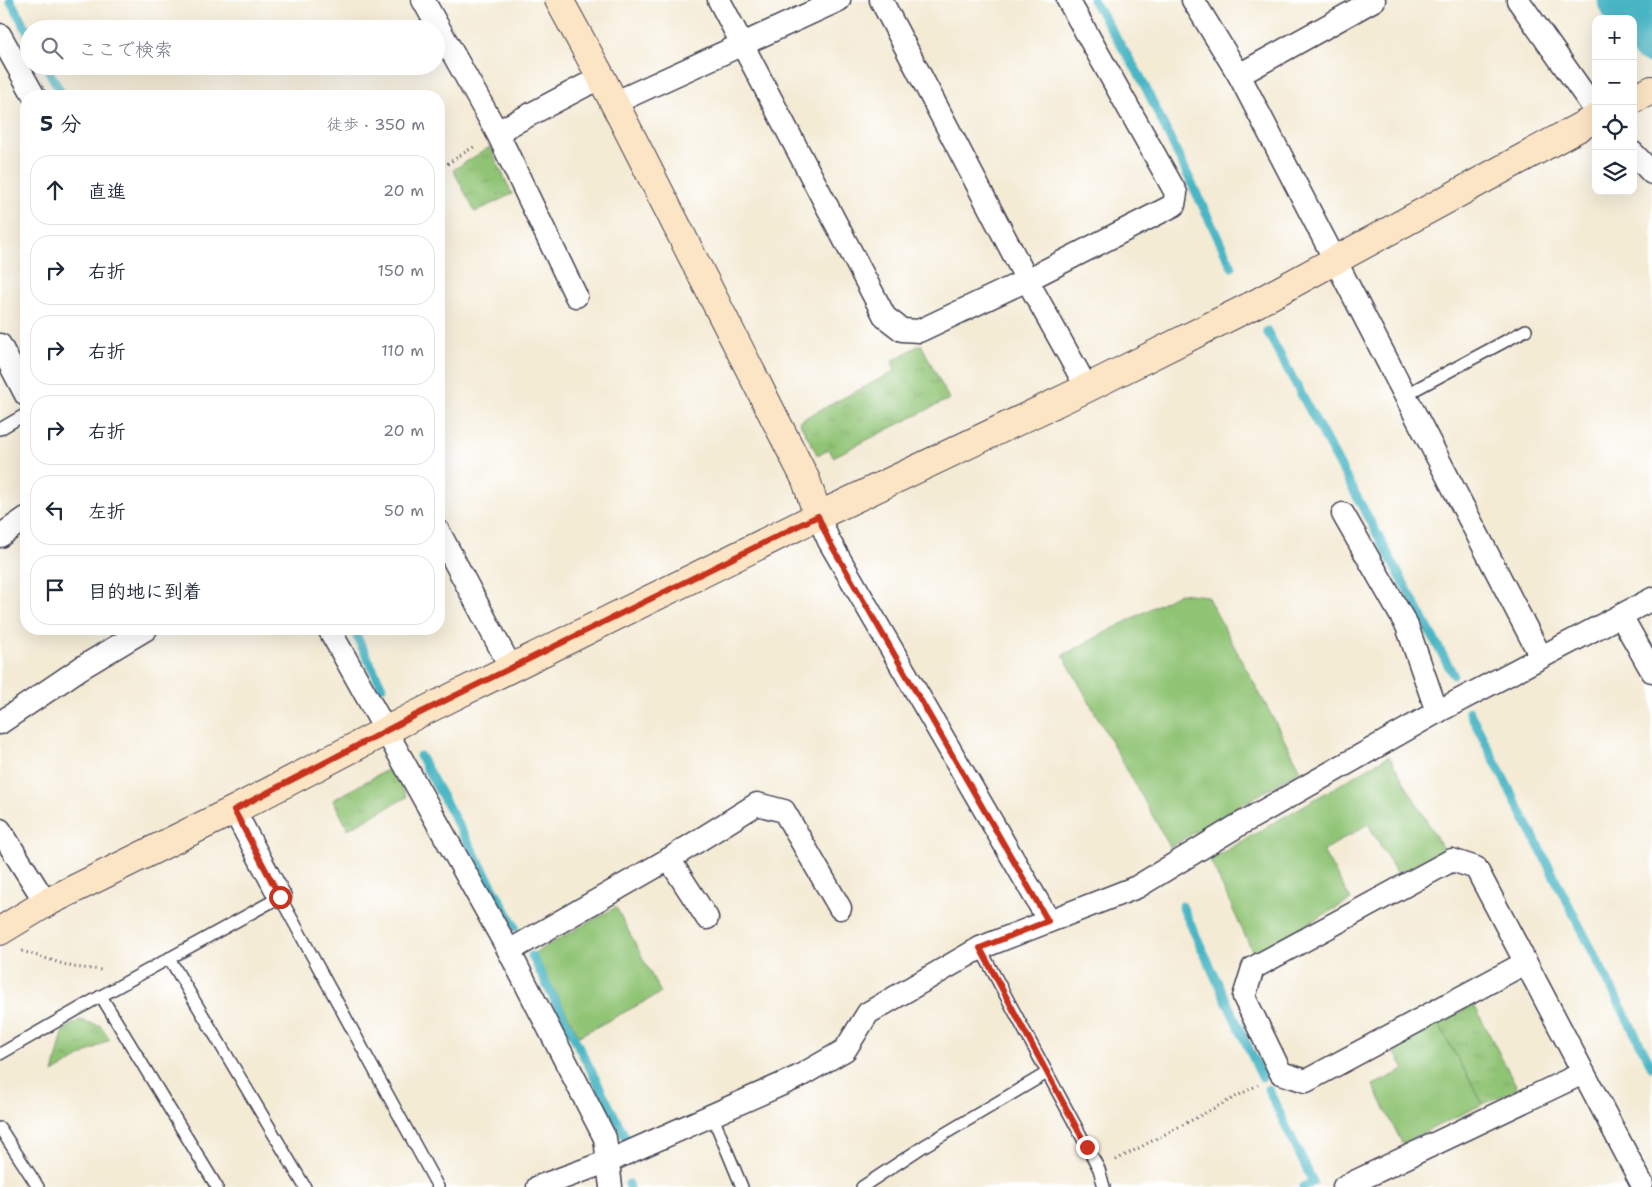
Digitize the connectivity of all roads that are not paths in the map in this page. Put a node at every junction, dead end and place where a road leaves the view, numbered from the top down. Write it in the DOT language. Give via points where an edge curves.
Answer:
graph roads {
  1 [pos="423,0"];
  2 [pos="559,0"];
  3 [pos="719,0"];
  4 [pos="840,0"];
  5 [pos="881,0"];
  6 [pos="1068,0"];
  7 [pos="1193,0"];
  8 [pos="1374,0"];
  9 [pos="1518,0"];
  10 [pos="434,20"];
  11 [pos="0,35"];
  12 [pos="445,40"];
  13 [pos="742,44"];
  14 [pos="20,71"];
  15 [pos="22,75"];
  16 [pos="1239,75"];
  17 [pos="601,77"];
  18 [pos="31,90"];
  19 [pos="1652,90"];
  20 [pos="1637,97"];
  21 [pos="614,103"];
  22 [pos="1592,105"];
  23 [pos="1592,120"];
  24 [pos="496,132"];
  25 [pos="1637,156"];
  26 [pos="1652,173"];
  27 [pos="1335,260"];
  28 [pos="1027,280"];
  29 [pos="576,296"];
  30 [pos="1526,330"];
  31 [pos="0,345"];
  32 [pos="20,383"];
  33 [pos="1087,388"];
  34 [pos="1405,395"];
  35 [pos="20,417"];
  36 [pos="0,429"];
  37 [pos="1343,514"];
  38 [pos="818,516"];
  39 [pos="20,522"];
  40 [pos="0,536"];
  41 [pos="445,543"];
  42 [pos="1652,599"];
  43 [pos="1621,616"];
  44 [pos="136,635"];
  45 [pos="332,635"];
  46 [pos="1541,657"];
  47 [pos="510,668"];
  48 [pos="1652,671"];
  49 [pos="1437,712"];
  50 [pos="0,723"];
  51 [pos="385,731"];
  52 [pos="234,810"];
  53 [pos="0,830"];
  54 [pos="669,859"];
  55 [pos="280,897"];
  56 [pos="46,904"];
  57 [pos="840,908"];
  58 [pos="707,918"];
  59 [pos="1048,921"];
  60 [pos="0,931"];
  61 [pos="980,948"];
  62 [pos="509,951"];
  63 [pos="169,958"];
  64 [pos="1525,962"];
  65 [pos="102,996"];
  66 [pos="0,1054"];
  67 [pos="1047,1073"];
  68 [pos="1583,1073"];
  69 [pos="712,1116"];
  70 [pos="0,1128"];
  71 [pos="609,1160"];
  72 [pos="1645,1183"];
  73 [pos="38,1187"];
  74 [pos="217,1187"];
  75 [pos="305,1187"];
  76 [pos="438,1187"];
  77 [pos="538,1187"];
  78 [pos="612,1187"];
  79 [pos="742,1187"];
  80 [pos="862,1187"];
  81 [pos="1104,1187"];
  82 [pos="1344,1187"];
  1 -- 10 [label="street"];
  2 -- 17 [label="street"];
  3 -- 13 [label="street"];
  4 -- 13 [label="street"];
  5 -- 28 [label="street"];
  6 -- 28 [label="street" via="1176,193 1174,205"];
  7 -- 16 [label="street"];
  8 -- 16 [label="street"];
  9 -- 22 [label="street"];
  11 -- 14 [label="street"];
  12 -- 24 [label="street"];
  13 -- 21 [label="street"];
  13 -- 28 [label="street" via="884,317 902,330 919,331"];
  15 -- 18 [label="street"];
  16 -- 27 [label="street"];
  17 -- 21 [label="street"];
  17 -- 24 [label="street"];
  19 -- 20 [label="street"];
  21 -- 38 [label="street" via="806,480"];
  23 -- 27 [label="street"];
  24 -- 29 [label="street"];
  25 -- 26 [label="street"];
  27 -- 33 [label="street"];
  27 -- 34 [label="street"];
  28 -- 33 [label="street"];
  30 -- 34 [label="lane"];
  31 -- 32 [label="street"];
  33 -- 38 [label="street"];
  34 -- 46 [label="street"];
  35 -- 36 [label="lane"];
  37 -- 49 [label="street" via="1407,626"];
  38 -- 47 [label="street"];
  38 -- 59 [label="street" via="829,541"];
  39 -- 40 [label="street"];
  41 -- 47 [label="street"];
  42 -- 43 [label="street"];
  43 -- 46 [label="street"];
  43 -- 48 [label="street"];
  44 -- 50 [label="street"];
  45 -- 51 [label="street"];
  46 -- 49 [label="street"];
  47 -- 51 [label="street"];
  49 -- 59 [label="street" via="1245,821 1137,888"];
  51 -- 52 [label="street"];
  51 -- 62 [label="street"];
  52 -- 55 [label="street"];
  52 -- 56 [label="street"];
  53 -- 56 [label="street"];
  54 -- 57 [label="street" via="757,804 784,811"];
  54 -- 58 [label="street"];
  54 -- 62 [label="street"];
  55 -- 63 [label="lane"];
  55 -- 76 [label="lane"];
  56 -- 60 [label="street"];
  59 -- 61 [label="street"];
  61 -- 67 [label="lane"];
  61 -- 69 [label="street" via="868,1013 845,1050 798,1077"];
  62 -- 71 [label="street" via="605,1138"];
  63 -- 65 [label="lane"];
  63 -- 75 [label="lane"];
  64 -- 64 [label="street" via="1476,868 1452,860 1253,968 1244,997 1281,1073 1306,1081"];
  64 -- 68 [label="street"];
  65 -- 66 [label="lane"];
  65 -- 74 [label="lane"];
  67 -- 80 [label="lane"];
  67 -- 81 [label="lane" via="1099,1169"];
  68 -- 72 [label="street"];
  68 -- 82 [label="street"];
  69 -- 71 [label="street"];
  69 -- 79 [label="lane"];
  70 -- 73 [label="lane"];
  71 -- 77 [label="street"];
  71 -- 78 [label="street"];
}
